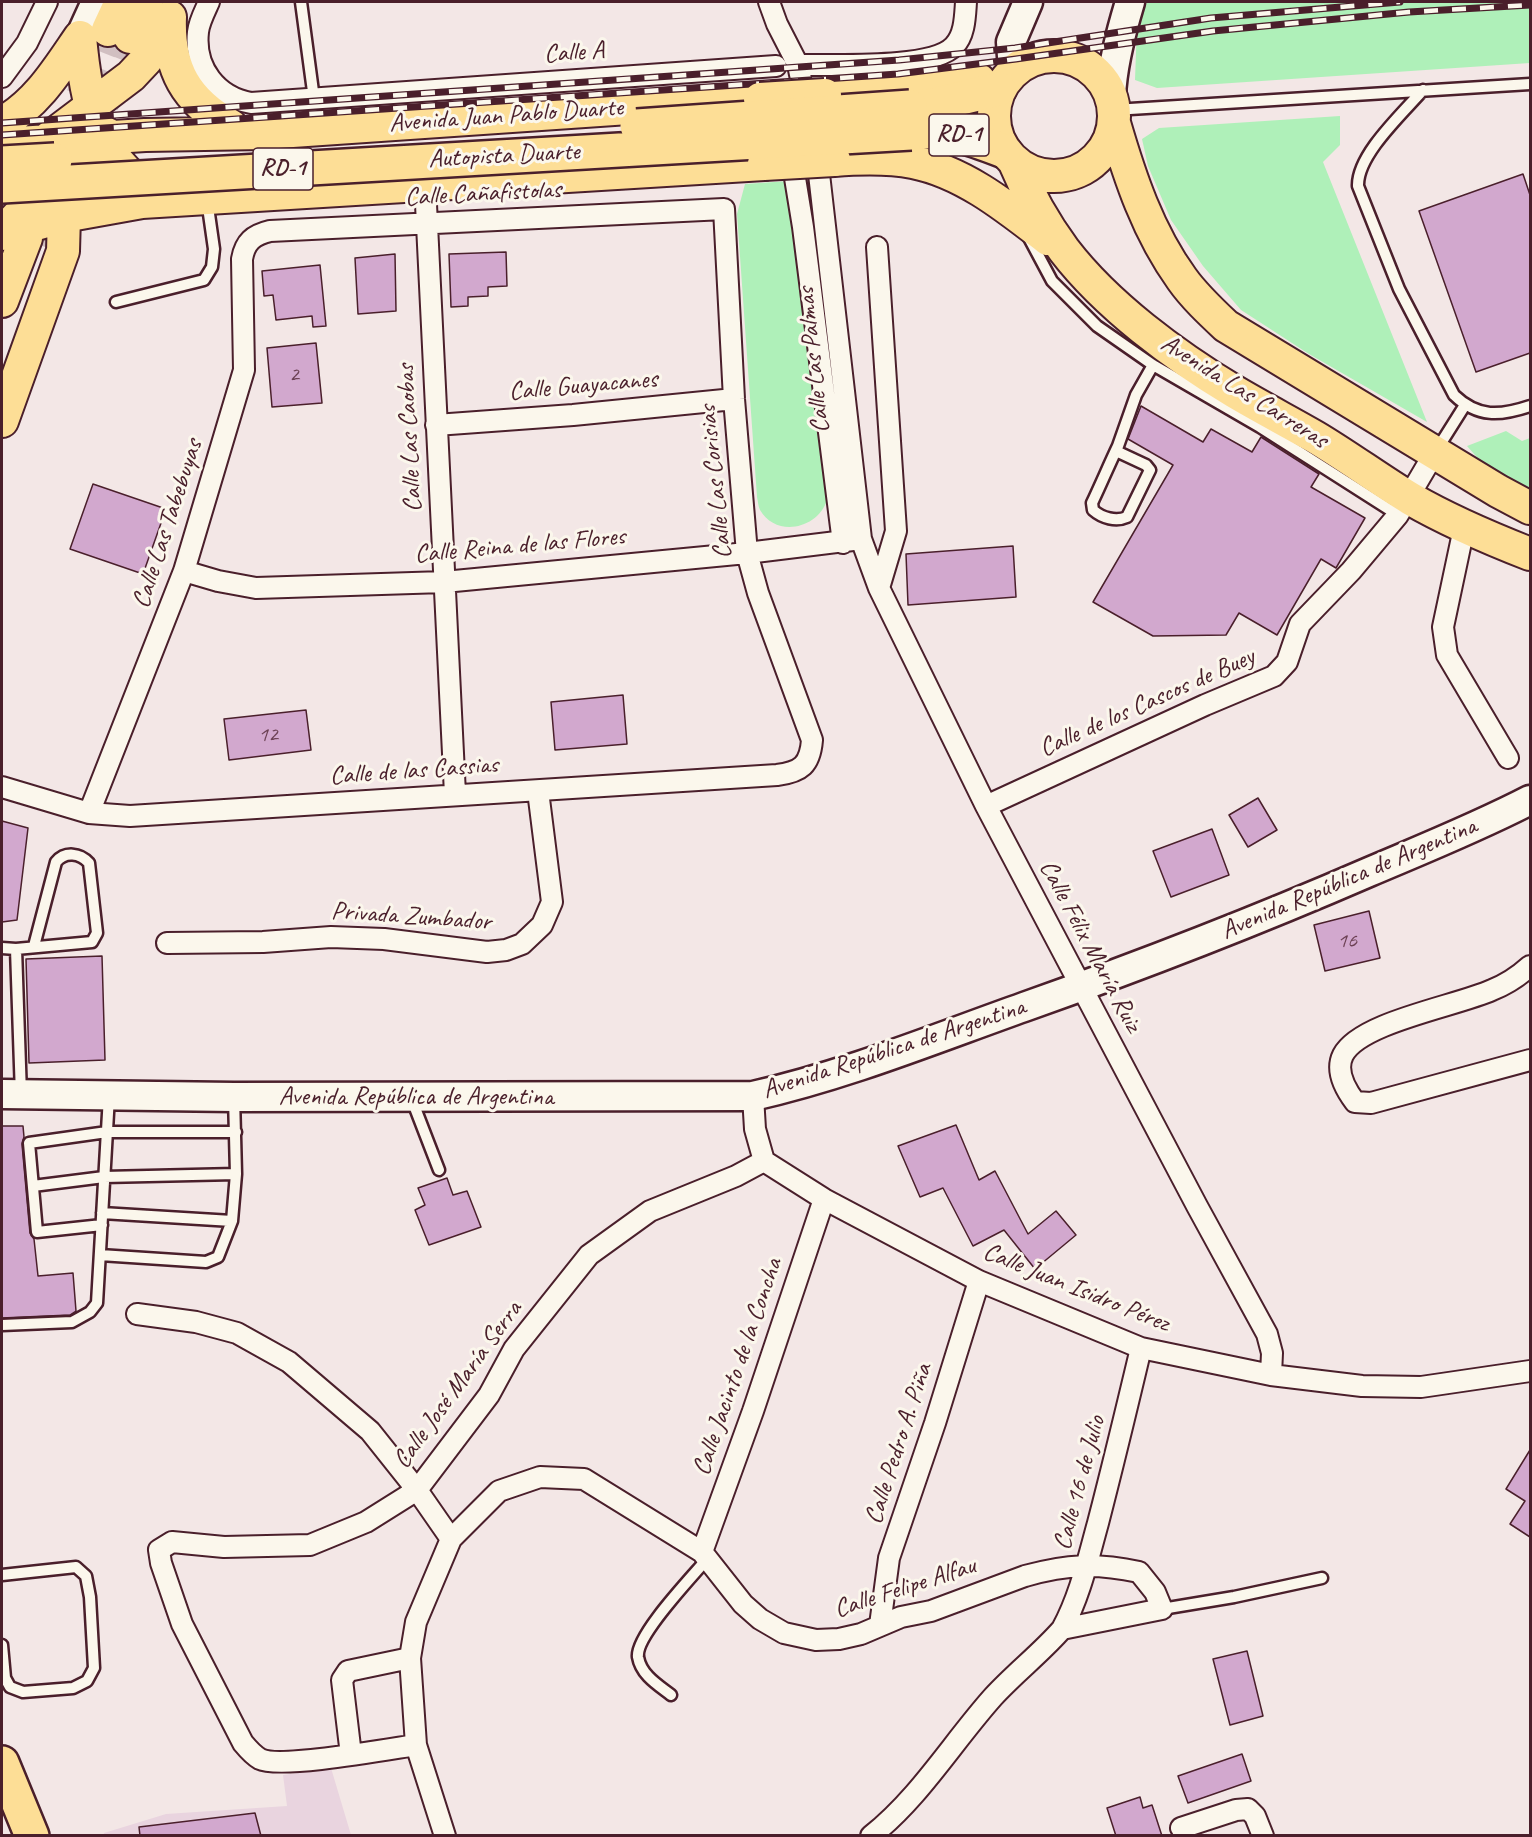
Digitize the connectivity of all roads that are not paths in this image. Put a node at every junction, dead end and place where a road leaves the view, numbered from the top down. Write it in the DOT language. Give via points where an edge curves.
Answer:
graph roads {
  1 [pos="46,2"];
  2 [pos="96,2"];
  3 [pos="121,2"];
  4 [pos="209,2"];
  5 [pos="301,2"];
  6 [pos="769,2"];
  7 [pos="966,2"];
  8 [pos="1028,2"];
  9 [pos="1130,2"];
  10 [pos="164,7"];
  11 [pos="777,24"];
  12 [pos="106,35"];
  13 [pos="2,77"];
  14 [pos="1007,79"];
  15 [pos="808,80"];
  16 [pos="770,82"];
  17 [pos="1530,84"];
  18 [pos="1423,90"];
  19 [pos="377,94"];
  20 [pos="314,99"];
  21 [pos="90,107"];
  22 [pos="1113,110"];
  23 [pos="2,123"];
  24 [pos="378,125"];
  25 [pos="231,126"];
  26 [pos="263,133"];
  27 [pos="912,134"];
  28 [pos="145,135"];
  29 [pos="103,137"];
  30 [pos="12,155"];
  31 [pos="1009,157"];
  32 [pos="826,167"];
  33 [pos="795,178"];
  34 [pos="50,182"];
  35 [pos="425,184"];
  36 [pos="2,186"];
  37 [pos="142,193"];
  38 [pos="192,198"];
  39 [pos="724,209"];
  40 [pos="64,216"];
  41 [pos="1019,217"];
  42 [pos="426,224"];
  43 [pos="18,238"];
  44 [pos="248,242"];
  45 [pos="877,247"];
  46 [pos="1066,252"];
  47 [pos="54,278"];
  48 [pos="2,300"];
  49 [pos="116,302"];
  50 [pos="2,365"];
  51 [pos="1153,365"];
  52 [pos="734,399"];
  53 [pos="1465,405"];
  54 [pos="1530,406"];
  55 [pos="2,421"];
  56 [pos="436,425"];
  57 [pos="1116,451"];
  58 [pos="1435,452"];
  59 [pos="1404,507"];
  60 [pos="1530,508"];
  61 [pos="1464,528"];
  62 [pos="852,541"];
  63 [pos="747,553"];
  64 [pos="1530,554"];
  65 [pos="184,571"];
  66 [pos="444,582"];
  67 [pos="879,588"];
  68 [pos="812,740"];
  69 [pos="1508,758"];
  70 [pos="2,787"];
  71 [pos="538,790"];
  72 [pos="455,794"];
  73 [pos="1530,800"];
  74 [pos="986,806"];
  75 [pos="89,813"];
  76 [pos="167,944"];
  77 [pos="34,946"];
  78 [pos="2,948"];
  79 [pos="16,949"];
  80 [pos="1530,966"];
  81 [pos="1082,987"];
  82 [pos="1530,1060"];
  83 [pos="11,1095"];
  84 [pos="109,1095"];
  85 [pos="753,1096"];
  86 [pos="234,1097"];
  87 [pos="411,1097"];
  88 [pos="107,1132"];
  89 [pos="236,1132"];
  90 [pos="764,1161"];
  91 [pos="439,1170"];
  92 [pos="236,1174"];
  93 [pos="104,1177"];
  94 [pos="33,1186"];
  95 [pos="824,1198"];
  96 [pos="102,1213"];
  97 [pos="232,1221"];
  98 [pos="102,1224"];
  99 [pos="100,1255"];
  100 [pos="979,1281"];
  101 [pos="137,1314"];
  102 [pos="2,1325"];
  103 [pos="1141,1348"];
  104 [pos="1530,1371"];
  105 [pos="1271,1375"];
  106 [pos="417,1490"];
  107 [pos="451,1539"];
  108 [pos="704,1555"];
  109 [pos="1086,1565"];
  110 [pos="2,1575"];
  111 [pos="1322,1578"];
  112 [pos="1162,1608"];
  113 [pos="880,1625"];
  114 [pos="1062,1629"];
  115 [pos="2,1645"];
  116 [pos="410,1658"];
  117 [pos="671,1695"];
  118 [pos="417,1745"];
  119 [pos="351,1755"];
  120 [pos="2,1763"];
  121 [pos="1181,1828"];
  122 [pos="32,1836"];
  123 [pos="445,1836"];
  124 [pos="871,1836"];
  125 [pos="1263,1836"];
  1 -- 13 [label="street" via="27,43"];
  2 -- 12 [label="main road"];
  3 -- 12 [label="main road"];
  4 -- 20 [label="street, Calle A" via="198,30 199,51 205,70 218,87 235,100 251,103"];
  5 -- 20 [label="lane"];
  6 -- 11 [label="street"];
  7 -- 15 [label="street" via="961,34 947,52 915,62"];
  8 -- 14 [label="main road" via="1011,42"];
  9 -- 22 [label="main road" via="1113,75"];
  10 -- 12 [label="main road"];
  10 -- 21 [label="main road" via="160,39 146,60"];
  10 -- 25 [label="main road" via="172,55 187,90 214,117"];
  11 -- 15 [label="street"];
  11 -- 16 [label="street"];
  12 -- 21 [label="main road" via="84,80"];
  12 -- 23 [label="main road"];
  14 -- 15 [label="main road, Avenida Juan Pablo Duarte" via="926,88"];
  14 -- 22 [label="main road" via="1032,60 1065,57 1095,72 1106,85"];
  14 -- 27 [label="highway, Autopista Duarte / RD-1" via="928,106"];
  14 -- 31 [label="main road" via="994,105 993,121 996,136"];
  15 -- 16 [label="main road, Avenida Juan Pablo Duarte, bridge"];
  16 -- 19 [label="street, Calle A"];
  16 -- 24 [label="main road, Avenida Juan Pablo Duarte"];
  17 -- 18 [label="lane"];
  18 -- 22 [label="lane"];
  18 -- 53 [label="lane" via="1365,156 1357,174 1358,186 1399,289 1454,395"];
  19 -- 20 [label="street, Calle A"];
  19 -- 24 [label="street"];
  21 -- 29 [label="main road"];
  21 -- 30 [label="main road"];
  22 -- 31 [label="main road" via="1109,141 1084,168 1049,177 1031,172"];
  22 -- 58 [label="main road, Avenida Las Carreras" via="1128,173 1153,232 1204,305 1226,326"];
  24 -- 26 [label="main road, Avenida Juan Pablo Duarte"];
  25 -- 26 [label="main road"];
  25 -- 29 [label="main road" via="160,113 134,118"];
  26 -- 28 [label="main road, Avenida Juan Pablo Duarte"];
  27 -- 30 [label="highway, Autopista Duarte / RD-1, bridge" via="550,132"];
  27 -- 31 [label="highway, Autopista Duarte / RD-1" via="948,133"];
  27 -- 32 [label="main road" via="872,158"];
  27 -- 36 [label="highway, Autopista Duarte / RD-1, bridge"];
  27 -- 41 [label="main road" via="948,174"];
  28 -- 29 [label="main road, Avenida Juan Pablo Duarte"];
  28 -- 37 [label="main road" via="134,145 130,158"];
  29 -- 30 [label="main road, Avenida Juan Pablo Duarte"];
  29 -- 34 [label="main road"];
  29 -- 37 [label="main road"];
  30 -- 34 [label="main road" via="36,168"];
  31 -- 46 [label="main road, Avenida Las Carreras"];
  32 -- 35 [label="main road, bridge" via="764,164"];
  32 -- 62 [label="street, Calle Las Palmas"];
  33 -- 62 [label="street, Calle Las Palmas"];
  34 -- 40 [label="main road"];
  34 -- 43 [label="main road"];
  35 -- 38 [label="main road"];
  35 -- 42 [label="street, Calle Las Caobas"];
  37 -- 38 [label="main road"];
  37 -- 40 [label="main road"];
  37 -- 47 [label="main road" via="79,241"];
  38 -- 49 [label="lane" via="214,249 212,267 204,280"];
  39 -- 42 [label="street, Calle Cañafistolas"];
  39 -- 52 [label="street, Calle Las Corisias"];
  40 -- 43 [label="main road"];
  40 -- 47 [label="main road" via="63,251"];
  41 -- 46 [label="main road"];
  41 -- 51 [label="lane" via="1059,290 1097,326"];
  42 -- 44 [label="street, Calle Cañafistolas" via="270,231 257,234"];
  42 -- 56 [label="street, Calle Las Caobas"];
  43 -- 48 [label="main road"];
  43 -- 50 [label="main road"];
  44 -- 65 [label="street, Calle Las Tabebuyas" via="242,259 244,370"];
  45 -- 67 [label="street" via="896,531"];
  46 -- 59 [label="main road, Avenida Las Carreras" via="1103,292 1179,355 1316,438"];
  47 -- 55 [label="main road"];
  51 -- 57 [label="lane" via="1136,395"];
  51 -- 59 [label="lane"];
  52 -- 56 [label="street, Calle Guayacanes"];
  52 -- 63 [label="street, Calle Las Corisias"];
  53 -- 54 [label="lane" via="1485,413 1509,413"];
  53 -- 58 [label="lane"];
  56 -- 66 [label="street, Calle Las Caobas"];
  57 -- 57 [label="lane" via="1092,503 1097,514 1117,520 1127,517 1150,470"];
  58 -- 59 [label="street, Calle de los Cascos de Buey"];
  58 -- 60 [label="main road, Avenida Las Carreras"];
  59 -- 61 [label="main road, Avenida Las Carreras"];
  59 -- 74 [label="street, Calle de los Cascos de Buey" via="1300,624 1287,662 1274,676"];
  61 -- 64 [label="main road, Avenida Las Carreras"];
  61 -- 69 [label="street" via="1443,627 1447,655"];
  62 -- 63 [label="street, Calle Reina de las Flores"];
  62 -- 67 [label="street, Calle Félix María Ruiz"];
  63 -- 66 [label="street, Calle Reina de las Flores"];
  63 -- 68 [label="street, Calle Las Corisias"];
  65 -- 66 [label="street, Calle Reina de las Flores" via="256,588"];
  65 -- 75 [label="street, Calle Las Tabebuyas"];
  66 -- 72 [label="street, Calle Las Caobas"];
  67 -- 74 [label="street, Calle Félix María Ruiz"];
  68 -- 71 [label="street, Calle de las Cassias" via="805,764 789,773"];
  70 -- 75 [label="street, Calle de las Cassias"];
  71 -- 72 [label="street, Calle de las Cassias"];
  71 -- 76 [label="street, Privada Zumbador" via="552,902 542,926 522,944 487,952 384,939 331,937"];
  72 -- 75 [label="street, Calle de las Cassias" via="171,815"];
  73 -- 81 [label="main road, Avenida República de Argentina" via="1288,907"];
  74 -- 81 [label="street, Calle Félix María Ruiz"];
  77 -- 77 [label="lane" via="92,942 97,933 90,863 84,856 70,854 56,862"];
  77 -- 79 [label="lane"];
  78 -- 79 [label="lane"];
  79 -- 83 [label="lane"];
  80 -- 82 [label="street" via="1494,990 1382,1026 1352,1044 1342,1057 1341,1074 1355,1102 1371,1103"];
  81 -- 85 [label="main road, Avenida República de Argentina" via="837,1074"];
  81 -- 105 [label="street, Calle Félix María Ruiz" via="1267,1334 1272,1353"];
  83 -- 84 [label="main road, Avenida República de Argentina"];
  84 -- 86 [label="main road, Avenida República de Argentina"];
  84 -- 88 [label="lane"];
  85 -- 87 [label="main road, Avenida República de Argentina"];
  85 -- 90 [label="street" via="755,1129"];
  86 -- 87 [label="main road, Avenida República de Argentina"];
  86 -- 89 [label="lane"];
  87 -- 91 [label="lane"];
  88 -- 89 [label="lane"];
  88 -- 93 [label="lane"];
  88 -- 94 [label="lane" via="29,1143"];
  89 -- 92 [label="lane"];
  90 -- 95 [label="street, Calle Juan Isidro Pérez"];
  90 -- 106 [label="street, Calle José María Serra" via="650,1210 589,1255 514,1349 489,1395"];
  92 -- 93 [label="lane"];
  92 -- 97 [label="lane"];
  93 -- 94 [label="lane"];
  93 -- 96 [label="lane"];
  94 -- 98 [label="lane" via="37,1232"];
  95 -- 100 [label="street, Calle Juan Isidro Pérez"];
  95 -- 108 [label="street, Calle Jacinto de la Concha"];
  96 -- 97 [label="lane"];
  96 -- 98 [label="lane"];
  97 -- 99 [label="lane" via="218,1257 206,1262"];
  98 -- 99 [label="lane"];
  99 -- 102 [label="lane" via="97,1303 90,1312 72,1322"];
  100 -- 103 [label="street, Calle Juan Isidro Pérez"];
  100 -- 113 [label="street, Calle Pedro A. Piña" via="888,1558"];
  101 -- 106 [label="street" via="196,1322 237,1333 289,1362 370,1431"];
  103 -- 105 [label="street, Calle Juan Isidro Pérez"];
  103 -- 109 [label="street, Calle 16 de Julio"];
  104 -- 105 [label="street, Calle Juan Isidro Pérez" via="1421,1387 1362,1386"];
  106 -- 107 [label="street"];
  106 -- 119 [label="street, Calle José María Serra" via="366,1522 310,1545 224,1547 172,1542 159,1550 182,1624 243,1743 252,1753 262,1760 288,1761"];
  107 -- 108 [label="street, Calle Felipe Alfau" via="499,1491 540,1477 584,1479"];
  107 -- 116 [label="street, Calle Felipe Alfau" via="416,1622"];
  108 -- 113 [label="street, Calle Felipe Alfau" via="743,1604 784,1633 839,1640"];
  108 -- 117 [label="lane" via="641,1642 638,1656 646,1676"];
  109 -- 112 [label="street, Calle Felipe Alfau" via="1139,1572"];
  109 -- 113 [label="street, Calle Felipe Alfau" via="1025,1576 931,1611"];
  109 -- 114 [label="street, Calle 16 de Julio"];
  110 -- 115 [label="lane" via="76,1567 86,1576 94,1668 87,1681 73,1688 23,1692 10,1687 5,1677"];
  111 -- 112 [label="lane"];
  112 -- 114 [label="street"];
  114 -- 124 [label="street" via="994,1697 896,1815"];
  116 -- 118 [label="street, Calle Felipe Alfau"];
  116 -- 119 [label="street" via="348,1671 342,1680"];
  118 -- 119 [label="street"];
  118 -- 123 [label="street, Calle Felipe Alfau"];
  120 -- 122 [label="highway"];
  121 -- 125 [label="street" via="1248,1809"];
}
